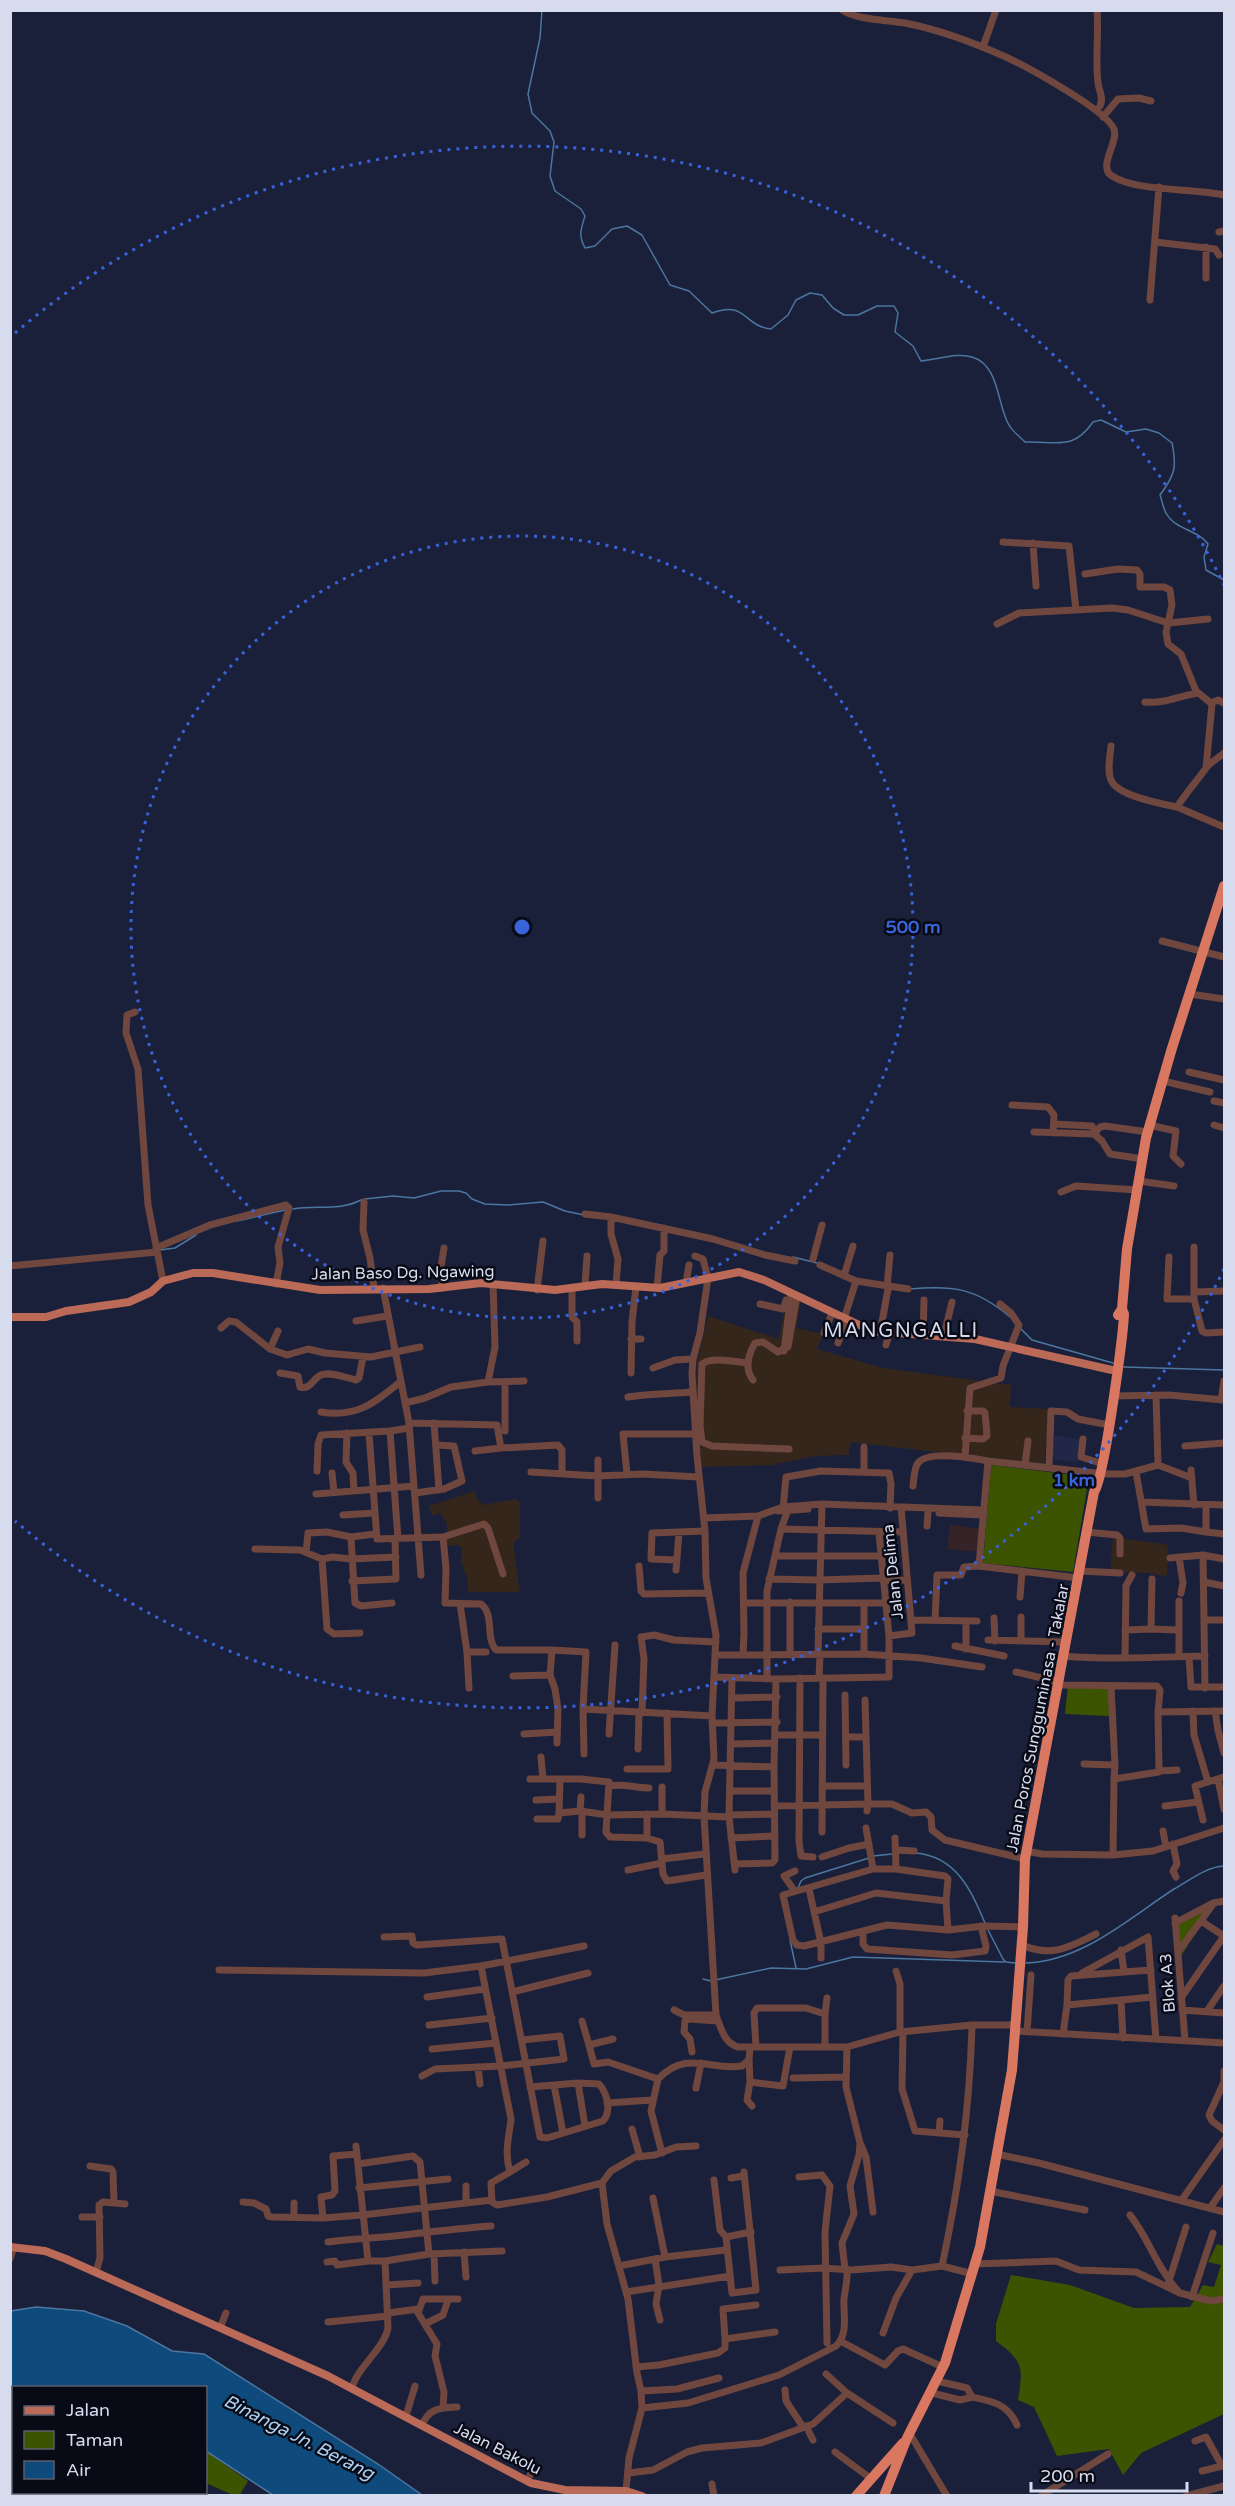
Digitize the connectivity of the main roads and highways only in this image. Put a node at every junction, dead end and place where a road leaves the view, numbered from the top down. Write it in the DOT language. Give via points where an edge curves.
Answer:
graph roads {
  1 [pos="1224,886"];
  2 [pos="1222,904"];
  3 [pos="10,1317"];
  4 [pos="1115,1365"];
  5 [pos="1098,1474"];
  6 [pos="12,2247"];
  7 [pos="909,2436"];
  8 [pos="883,2463"];
  9 [pos="894,2470"];
  10 [pos="631,2491"];
  11 [pos="552,2492"];
  12 [pos="591,2493"];
  13 [pos="856,2496"];
  14 [pos="884,2496"];
  1 -- 2 [label="highway"];
  2 -- 4 [label="highway" via="1149,1129 1127,1249"];
  3 -- 4 [label="main road, Jalan Baso Dg. Ngawing" via="46,1317 129,1302 144,1297 163,1281 193,1273 320,1290 442,1288 481,1282 537,1290 616,1285 657,1288 739,1272 879,1333 975,1339"];
  4 -- 5 [label="highway, Jalan Poros Sungguminasa - Takalar"];
  4 -- 5 [label="highway, Jalan Poros Sungguminasa - Takalar"];
  5 -- 7 [label="highway, Jalan Poros Sungguminasa - Takalar" via="1092,1487 1087,1532 1025,1855 1025,1975 1010,2091 974,2269 943,2367"];
  6 -- 11 [label="main road, Jalan Bakolu" via="51,2253 98,2269 352,2388"];
  7 -- 8 [label="highway, Jalan Poros Sungguminasa - Takalar"];
  7 -- 9 [label="highway, Jalan Poros Sungguminasa - Takalar"];
  8 -- 9 [label="highway"];
  8 -- 13 [label="highway, Jalan Poros Sungguminasa - Takalar"];
  9 -- 14 [label="highway, Jalan Poros Sungguminasa - Takalar"];
  10 -- 12 [label="main road, Jalan Bakolu"];
  11 -- 12 [label="main road, Jalan Bakolu"];
}
